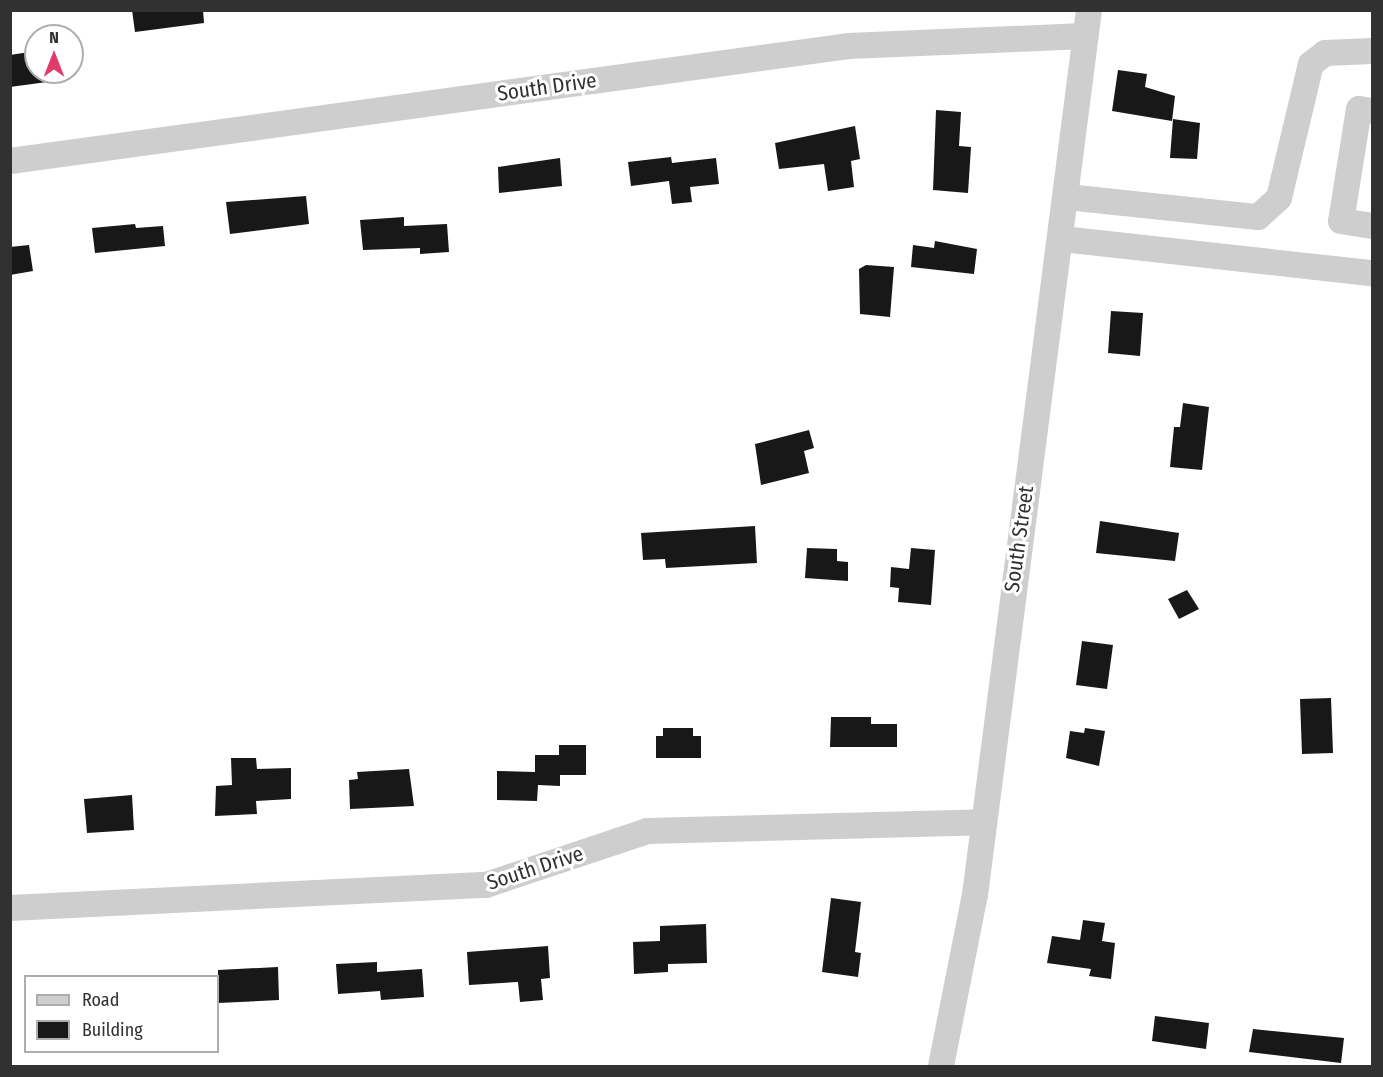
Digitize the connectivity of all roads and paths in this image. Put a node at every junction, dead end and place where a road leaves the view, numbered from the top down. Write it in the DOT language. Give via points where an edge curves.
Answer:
graph roads {
  1 [pos="1089,10"];
  2 [pos="1085,36"];
  3 [pos="1372,51"];
  4 [pos="1372,111"];
  5 [pos="10,161"];
  6 [pos="1067,197"];
  7 [pos="1372,226"];
  8 [pos="1062,238"];
  9 [pos="1372,273"];
  10 [pos="984,822"];
  11 [pos="10,908"];
  12 [pos="941,1066"];
  1 -- 2 [label="street, South Street"];
  2 -- 5 [label="street, South Drive" via="848,46"];
  2 -- 6 [label="street, South Street"];
  3 -- 6 [label="street" via="1325,53 1311,64 1279,198 1258,218"];
  4 -- 7 [label="street" via="1359,109 1341,221"];
  6 -- 8 [label="street, South Street"];
  8 -- 9 [label="street"];
  8 -- 10 [label="street, South Street"];
  10 -- 11 [label="street, South Drive" via="647,831 486,885"];
  10 -- 12 [label="street, South Street" via="970,931"];
}
